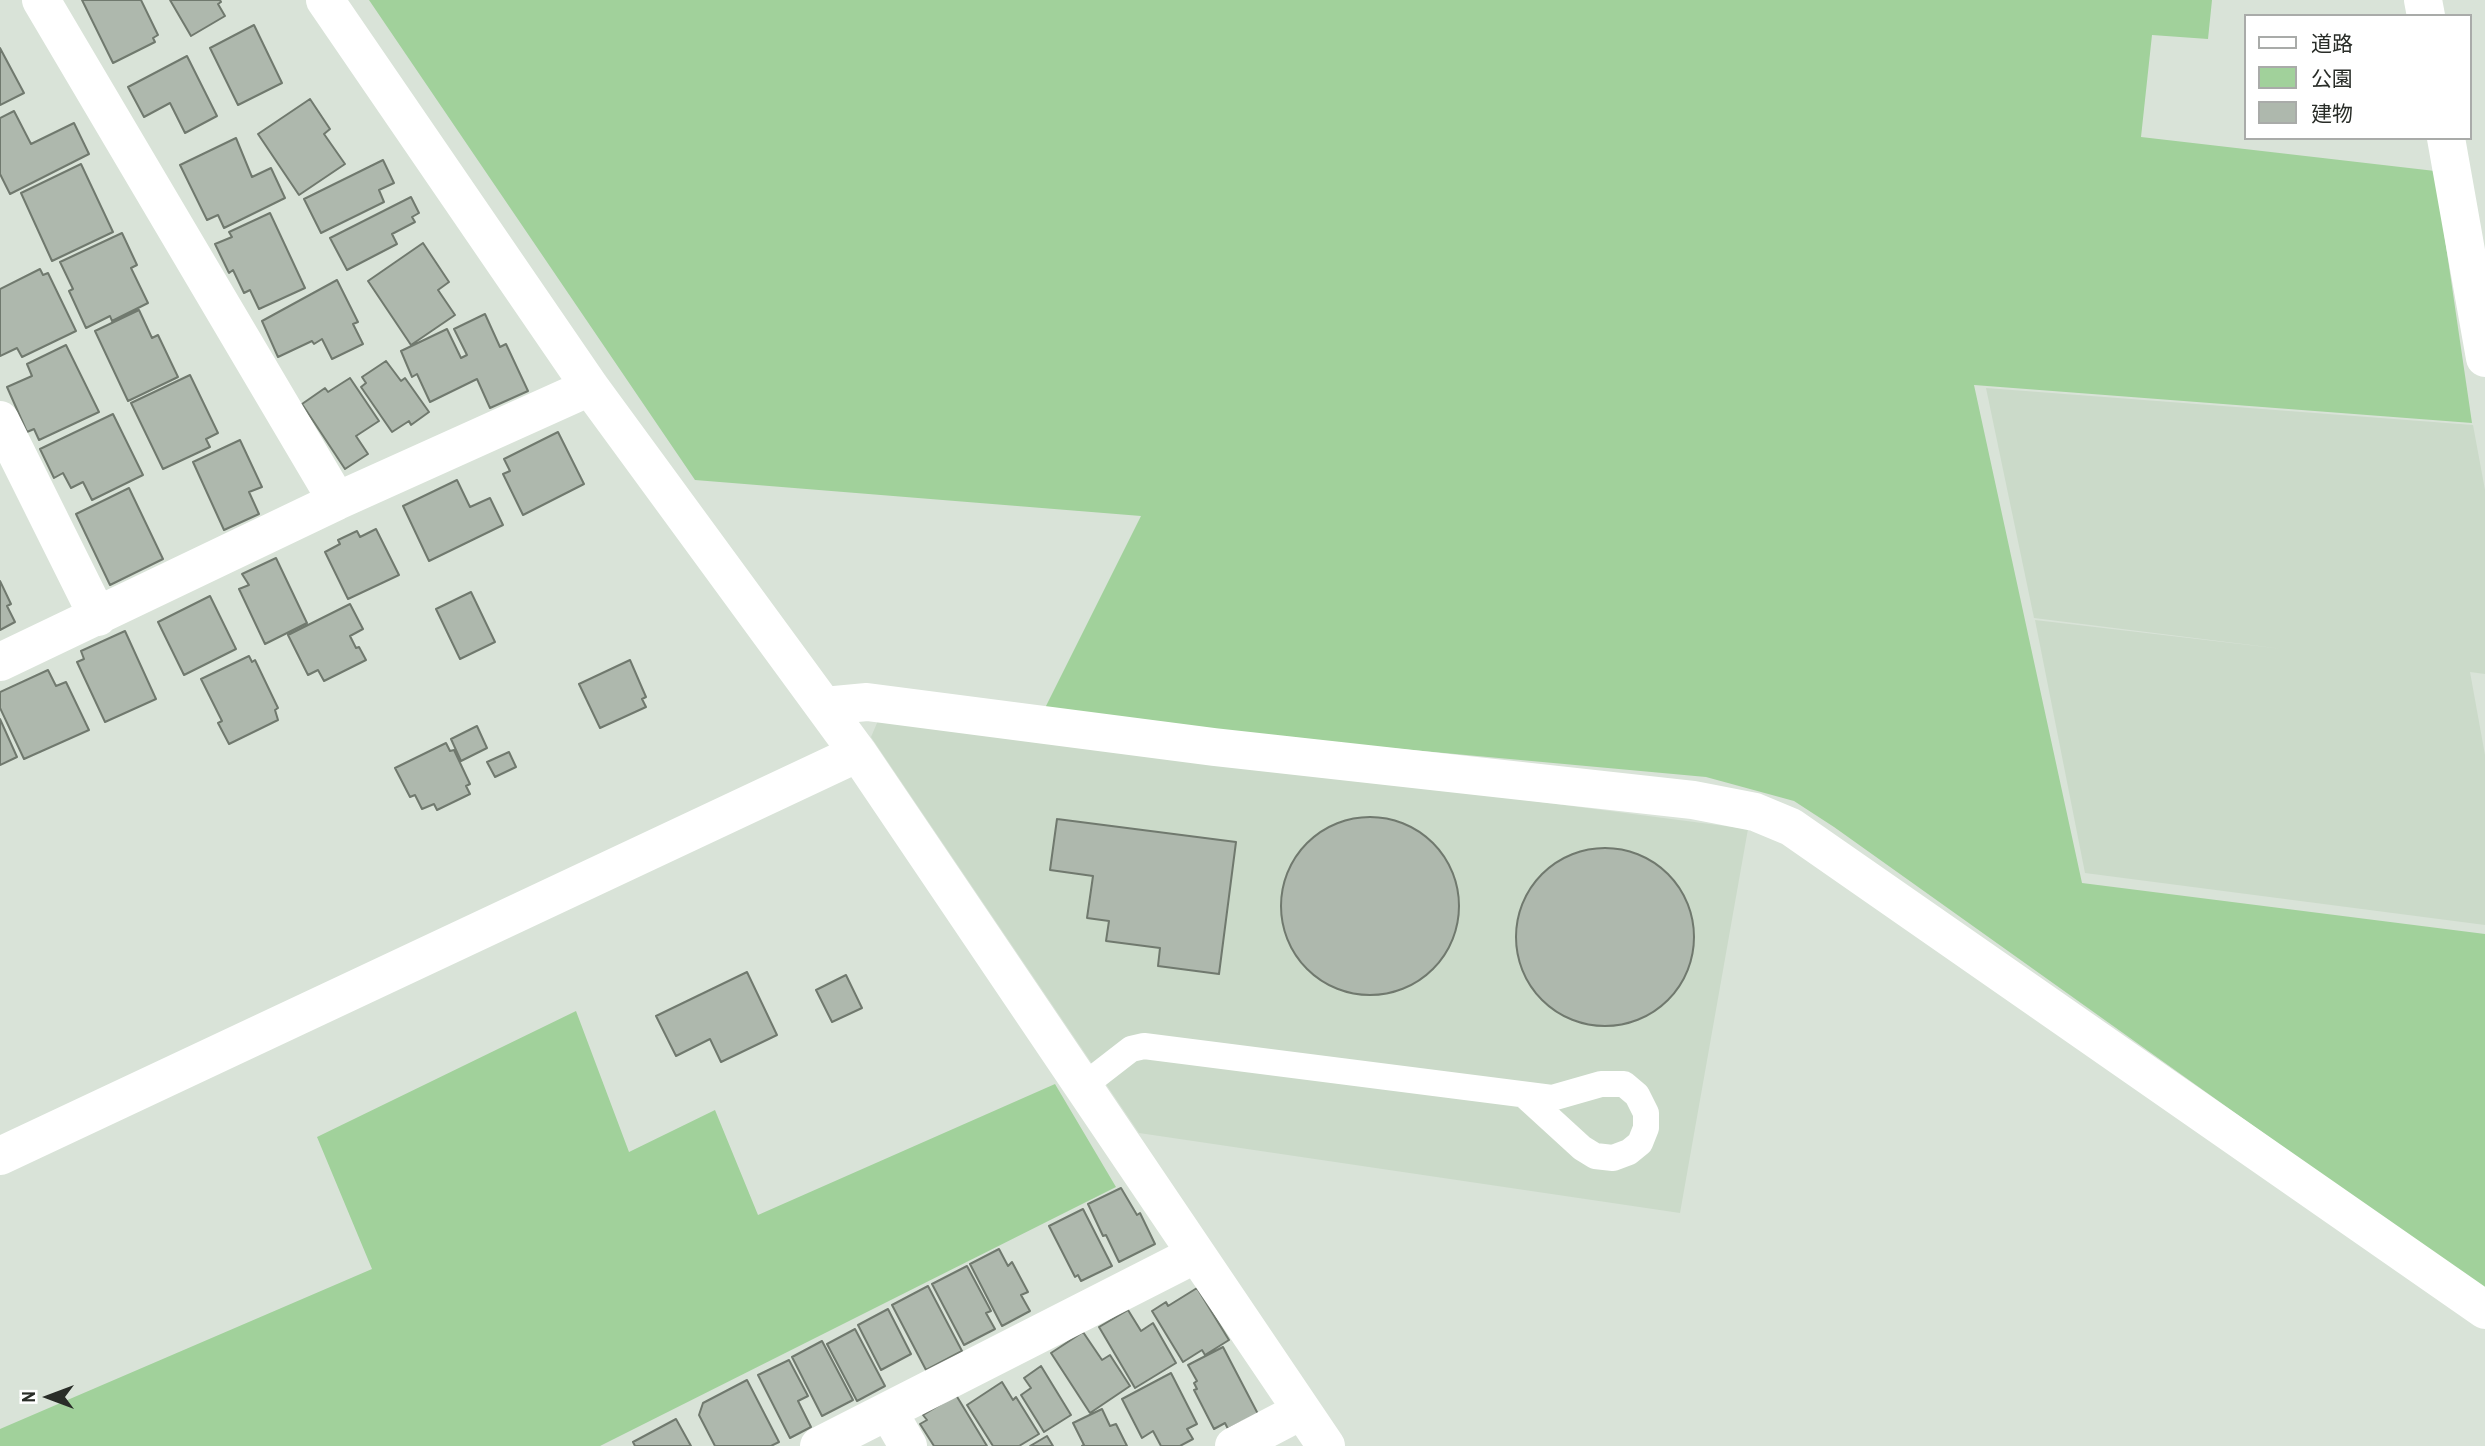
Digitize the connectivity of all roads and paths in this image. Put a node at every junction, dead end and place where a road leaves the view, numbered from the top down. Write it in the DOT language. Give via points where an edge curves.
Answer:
graph roads {
  1 [pos="41,0"];
  2 [pos="326,0"];
  3 [pos="2446,140"];
  4 [pos="2485,358"];
  5 [pos="590,387"];
  6 [pos="0,420"];
  7 [pos="337,501"];
  8 [pos="98,617"];
  9 [pos="0,662"];
  10 [pos="824,706"];
  11 [pos="858,753"];
  12 [pos="1082,1087"];
  13 [pos="1524,1095"];
  14 [pos="0,1156"];
  15 [pos="1196,1254"];
  16 [pos="2485,1310"];
  17 [pos="888,1411"];
  18 [pos="1301,1411"];
  19 [pos="820,1446"];
  20 [pos="908,1446"];
  21 [pos="1234,1446"];
  22 [pos="1326,1446"];
  1 -- 7 [label="street"];
  2 -- 5 [label="street"];
  3 -- 4 [label="street"];
  5 -- 7 [label="street"];
  5 -- 10 [label="street"];
  6 -- 8 [label="street"];
  7 -- 8 [label="street"];
  8 -- 9 [label="street"];
  10 -- 11 [label="street"];
  10 -- 16 [label="street" via="867,702 1213,747 1693,800 1755,812 1791,827"];
  11 -- 12 [label="street"];
  11 -- 14 [label="street"];
  12 -- 13 [label="lane" via="1131,1049 1144,1046"];
  12 -- 15 [label="street"];
  15 -- 17 [label="street"];
  15 -- 18 [label="street"];
  17 -- 19 [label="street"];
  17 -- 20 [label="street"];
  18 -- 21 [label="street"];
  18 -- 22 [label="street"];
}
